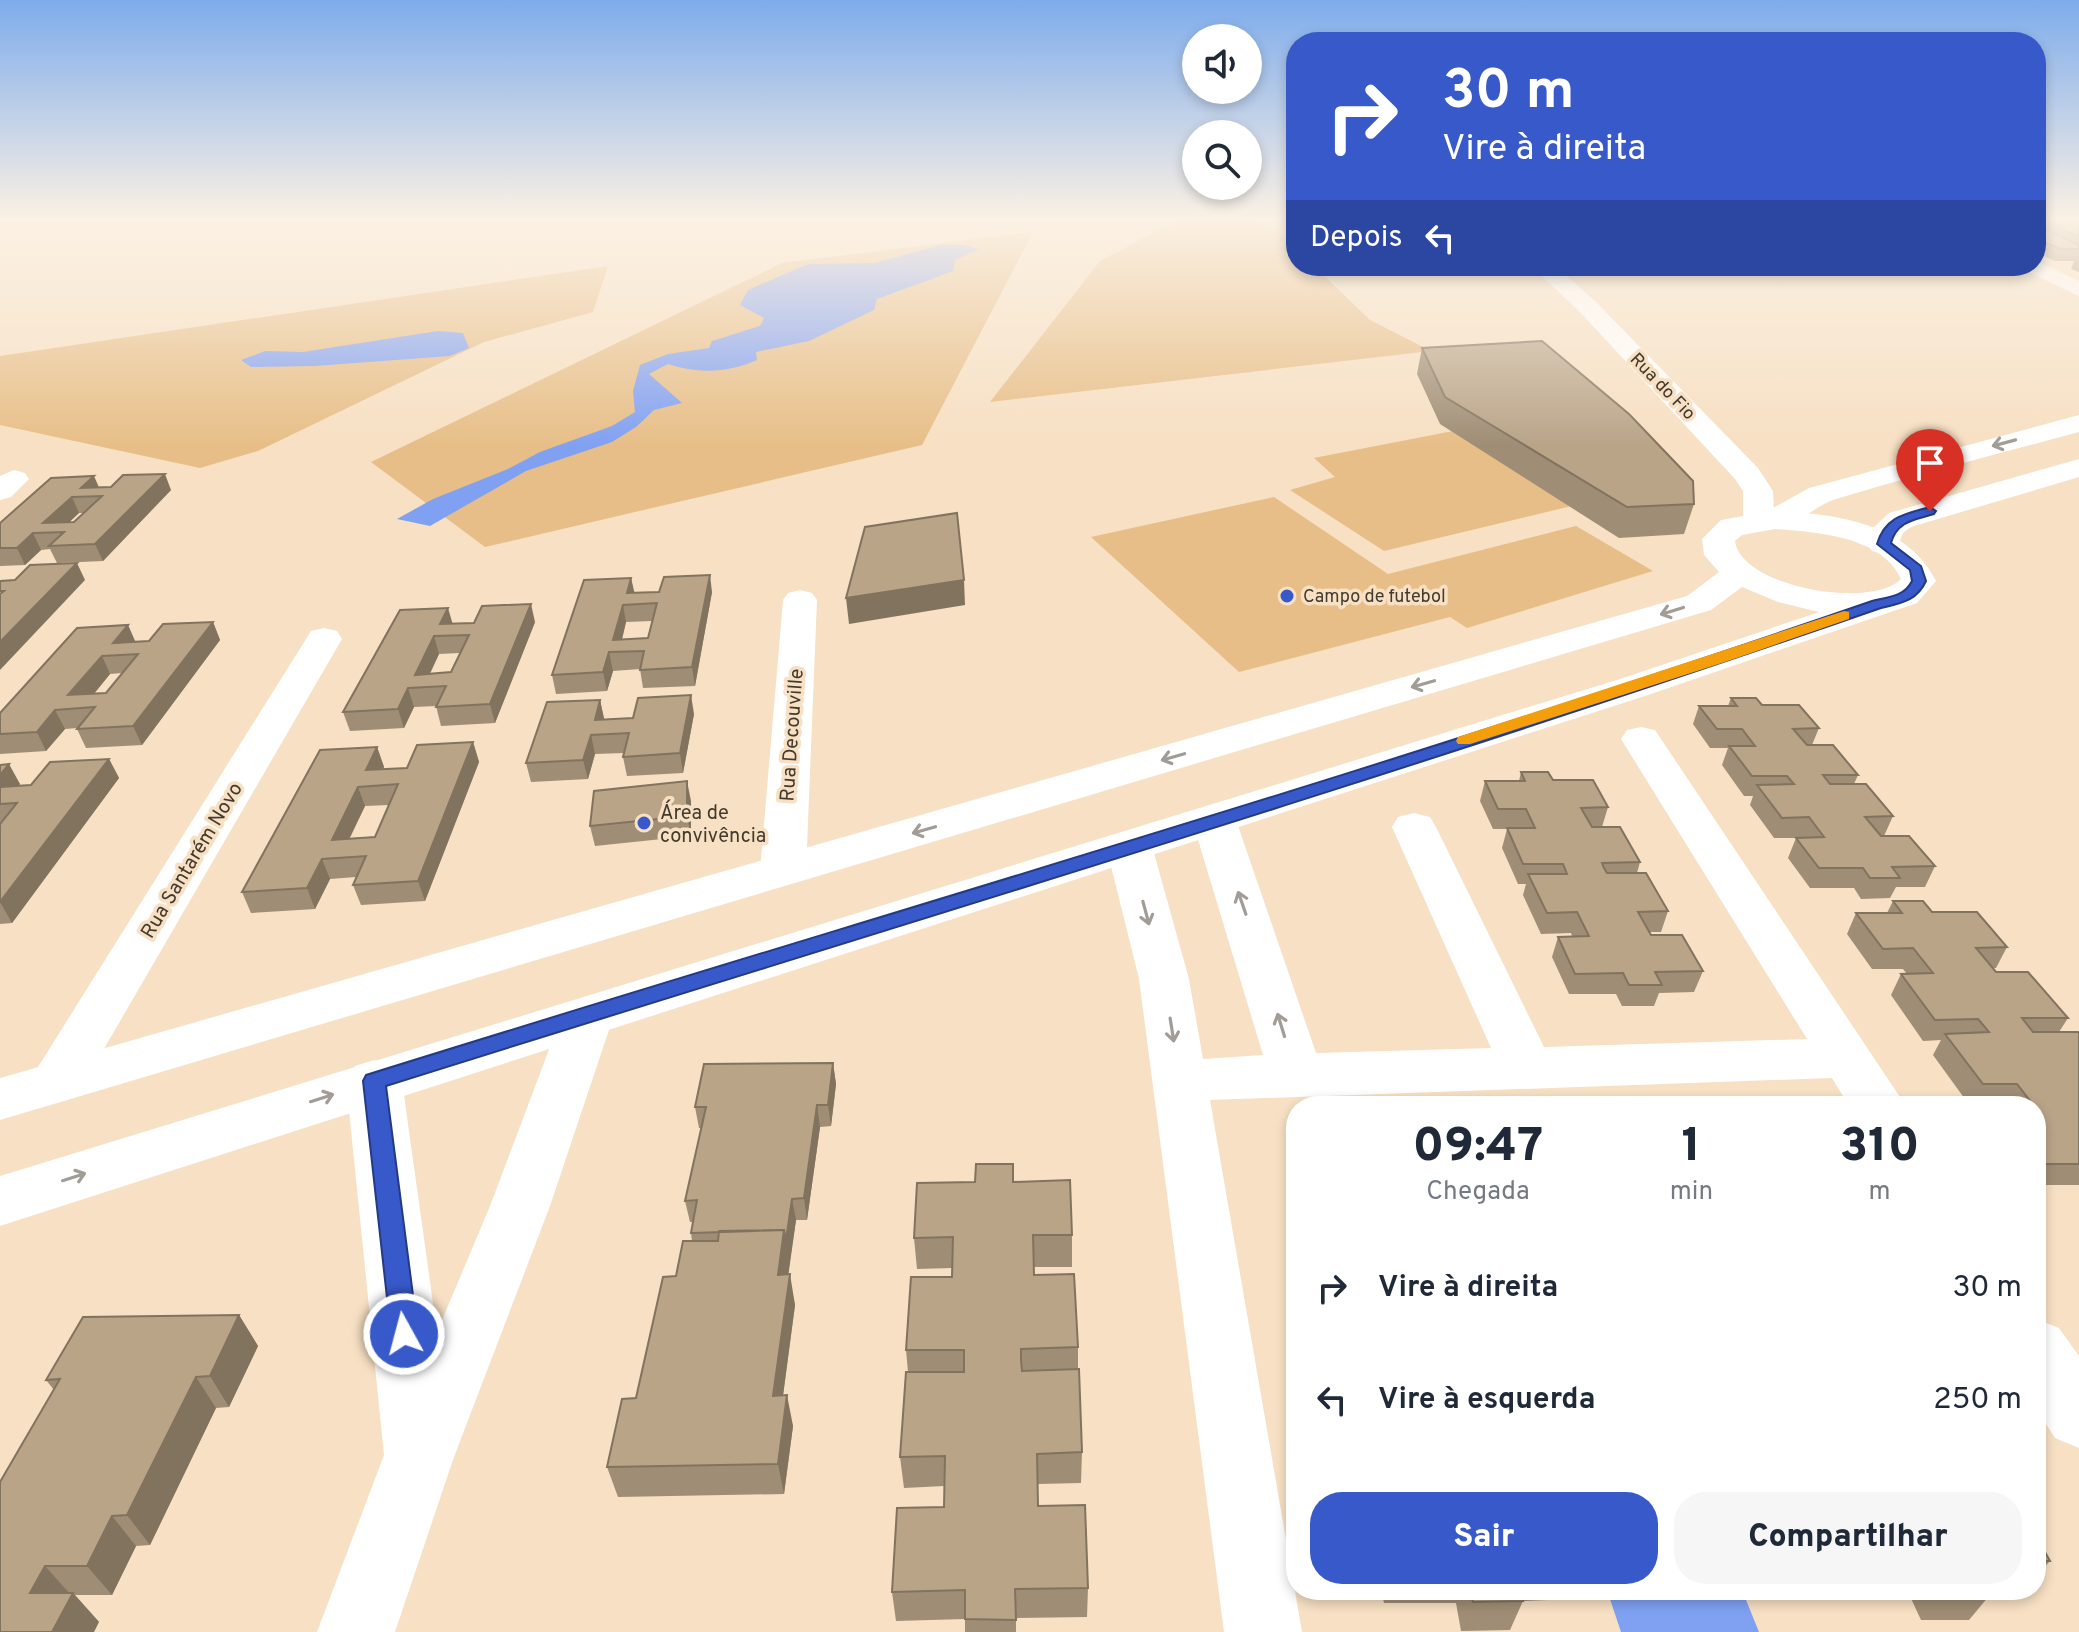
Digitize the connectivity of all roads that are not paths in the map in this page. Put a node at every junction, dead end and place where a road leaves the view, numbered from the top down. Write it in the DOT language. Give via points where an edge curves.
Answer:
graph roads {
  1 [pos="1573,293"];
  2 [pos="2079,423"];
  3 [pos="2079,468"];
  4 [pos="1767,520"];
  5 [pos="1884,544"];
  6 [pos="1739,573"];
  7 [pos="800,600"];
  8 [pos="1877,604"];
  9 [pos="324,639"];
  10 [pos="1641,739"];
  11 [pos="1214,820"];
  12 [pos="1414,827"];
  13 [pos="1129,846"];
  14 [pos="783,871"];
  15 [pos="588,1015"];
  16 [pos="1847,1058"];
  17 [pos="1526,1066"];
  18 [pos="1296,1074"];
  19 [pos="374,1081"];
  20 [pos="1179,1081"];
  21 [pos="57,1082"];
  22 [pos="1872,1096"];
  23 [pos="0,1099"];
  24 [pos="0,1201"];
  25 [pos="2046,1364"];
  26 [pos="2079,1415"];
  27 [pos="419,1457"];
  28 [pos="356,1632"];
  29 [pos="1263,1632"];
  1 -- 4 [label="street, Rua do Fio" via="1747,474"];
  2 -- 4 [label="street, one-way" via="1820,494"];
  3 -- 5 [label="street" via="1900,520 1888,529"];
  4 -- 5 [label="street" via="1831,526"];
  4 -- 6 [label="street" via="1732,527 1718,539 1721,556"];
  5 -- 8 [label="street" via="1916,569 1919,581 1900,599"];
  6 -- 8 [label="street" via="1775,590 1819,601"];
  6 -- 14 [label="street, one-way" via="1699,603"];
  7 -- 14 [label="street, Rua Decouville"];
  8 -- 11 [label="street" via="1691,669"];
  9 -- 21 [label="street, Rua Santarém Novo"];
  10 -- 16 [label="street"];
  11 -- 13 [label="street"];
  18 -- 11 [label="street, one-way"];
  12 -- 17 [label="street"];
  13 -- 15 [label="street"];
  13 -- 20 [label="street, one-way" via="1164,979"];
  14 -- 21 [label="street"];
  15 -- 19 [label="street"];
  15 -- 27 [label="street" via="520,1206"];
  16 -- 17 [label="street"];
  16 -- 22 [label="street"];
  17 -- 18 [label="street"];
  18 -- 20 [label="street"];
  24 -- 19 [label="street, one-way"];
  19 -- 27 [label="street"];
  20 -- 29 [label="street"];
  21 -- 23 [label="street"];
  25 -- 26 [label="street"];
  27 -- 28 [label="street"];
}
